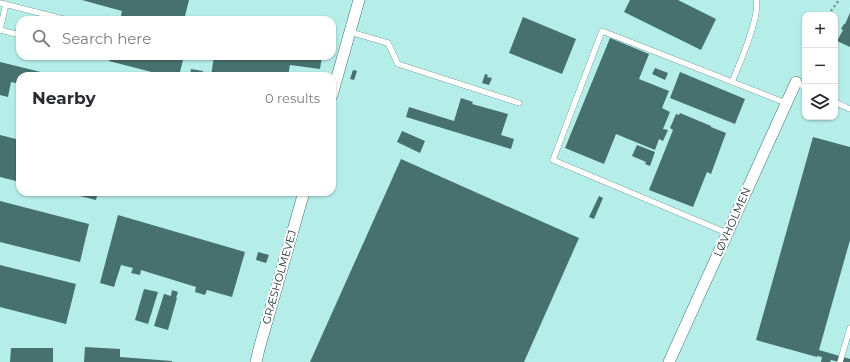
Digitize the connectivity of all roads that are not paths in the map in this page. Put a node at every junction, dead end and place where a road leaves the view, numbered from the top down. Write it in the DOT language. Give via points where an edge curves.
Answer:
graph roads {
  1 [pos="359,0"];
  2 [pos="756,0"];
  3 [pos="3,3"];
  4 [pos="52,16"];
  5 [pos="0,30"];
  6 [pos="350,32"];
  7 [pos="16,34"];
  8 [pos="336,81"];
  9 [pos="732,82"];
  10 [pos="800,85"];
  11 [pos="519,103"];
  12 [pos="786,103"];
  13 [pos="838,103"];
  14 [pos="850,109"];
  15 [pos="303,196"];
  16 [pos="727,233"];
  17 [pos="850,328"];
  18 [pos="256,362"];
  19 [pos="669,362"];
  20 [pos="840,362"];
  1 -- 6 [label="street"];
  2 -- 9 [label="lane" via="758,4 754,24"];
  3 -- 4 [label="lane"];
  3 -- 5 [label="lane"];
  5 -- 7 [label="lane"];
  6 -- 8 [label="street"];
  6 -- 11 [label="lane" via="388,43 398,64"];
  9 -- 12 [label="lane"];
  9 -- 16 [label="lane" via="602,31 553,160"];
  10 -- 12 [label="street, LØVHOLMEN"];
  12 -- 16 [label="street, LØVHOLMEN"];
  13 -- 14 [label="lane"];
  15 -- 18 [label="street, GRÆSHOLMEVEJ"];
  16 -- 19 [label="street, LØVHOLMEN"];
  17 -- 20 [label="lane"];
}
